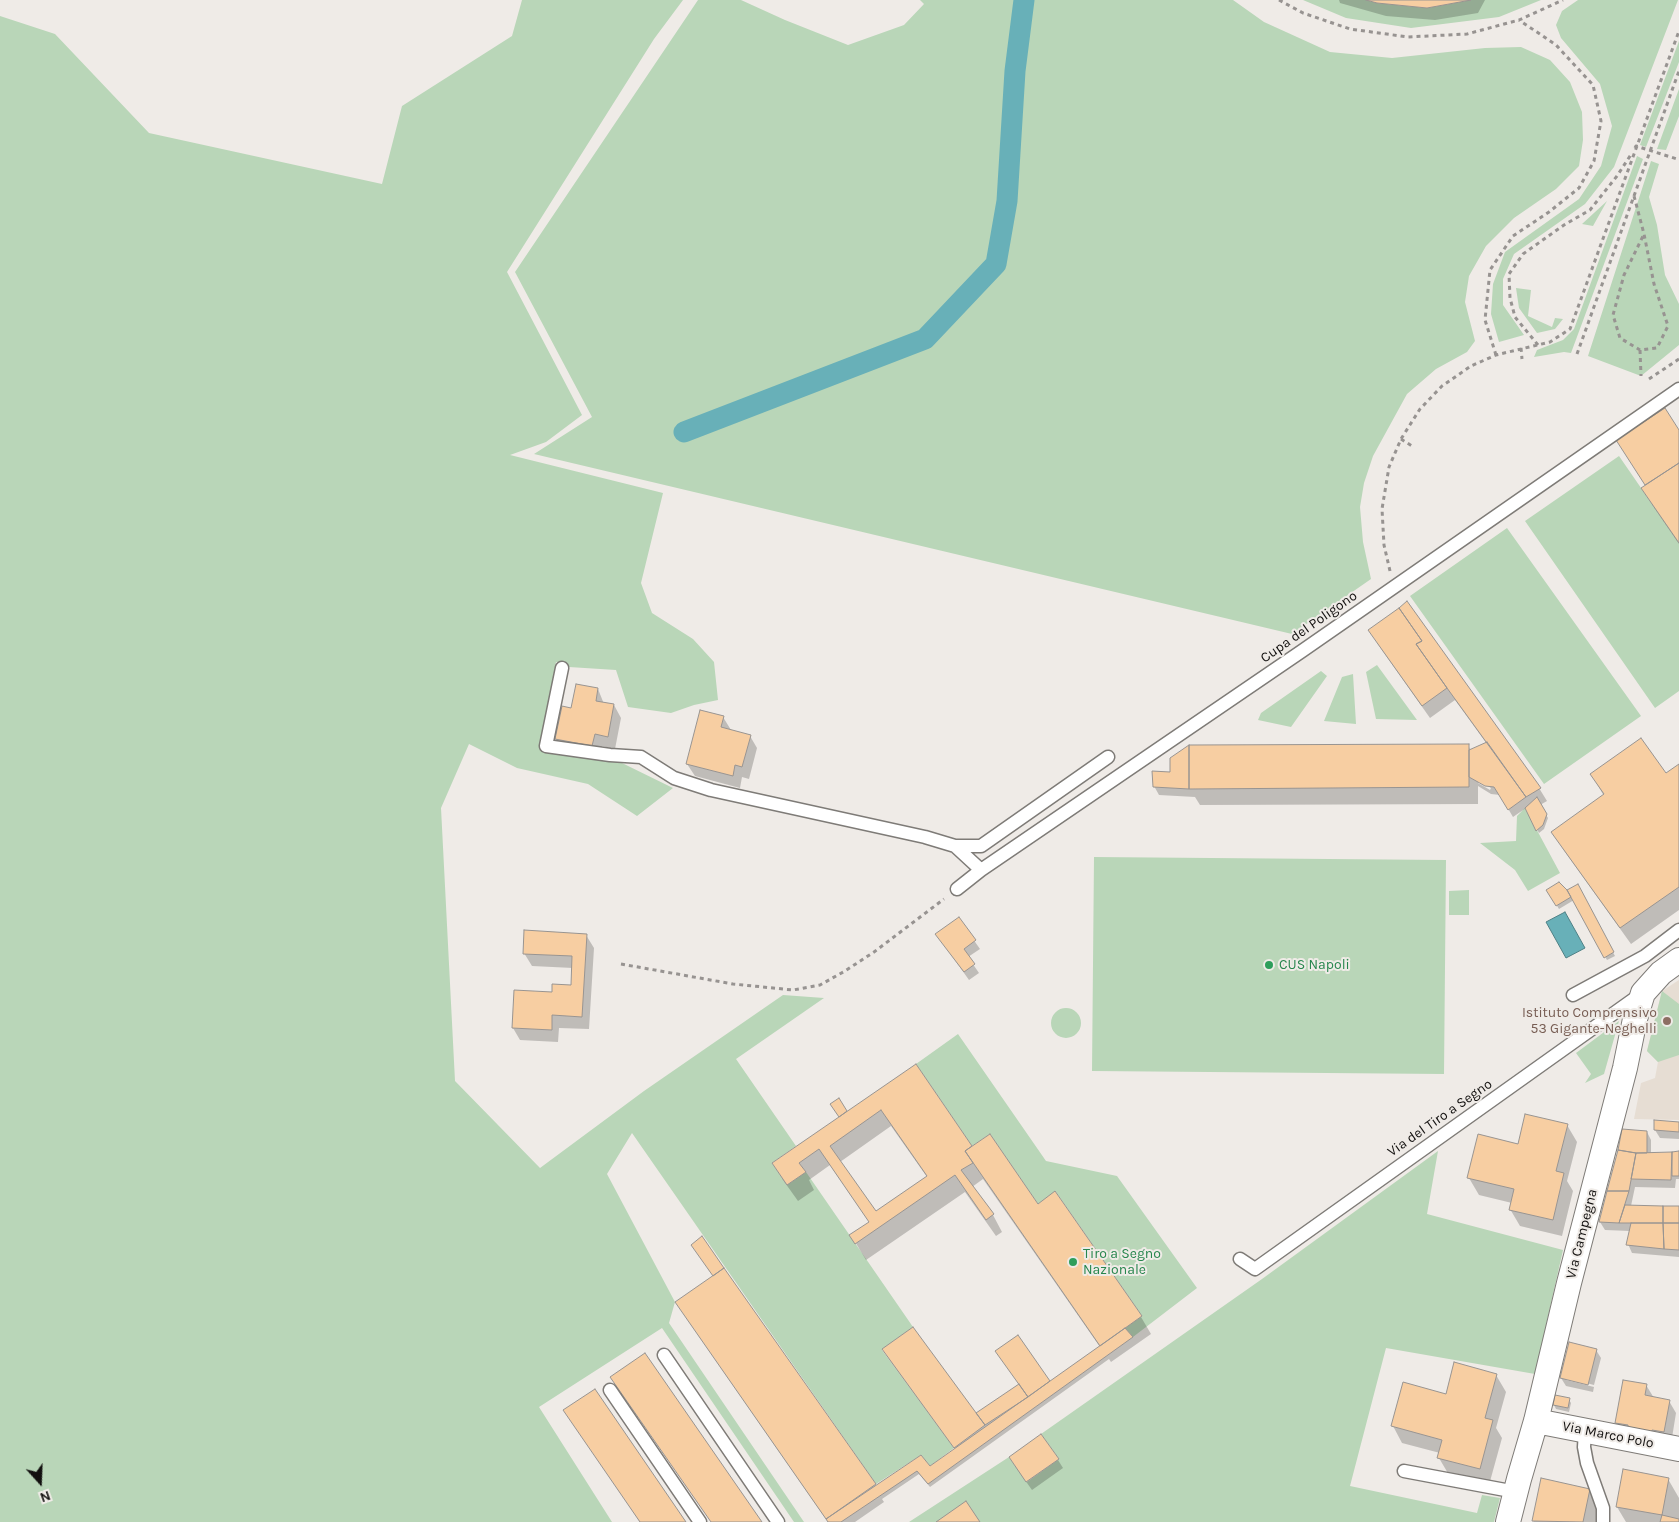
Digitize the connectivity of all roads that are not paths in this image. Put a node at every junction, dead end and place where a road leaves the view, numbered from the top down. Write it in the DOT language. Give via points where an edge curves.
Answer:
graph roads {
  1 [pos="1679,389"];
  2 [pos="562,668"];
  3 [pos="1108,756"];
  4 [pos="955,846"];
  5 [pos="981,870"];
  6 [pos="957,890"];
  7 [pos="1679,930"];
  8 [pos="1679,960"];
  9 [pos="1643,993"];
  10 [pos="1573,995"];
  11 [pos="1240,1259"];
  12 [pos="664,1355"];
  13 [pos="610,1390"];
  14 [pos="1536,1421"];
  15 [pos="1585,1431"];
  16 [pos="1679,1449"];
  17 [pos="1404,1471"];
  18 [pos="1516,1492"];
  19 [pos="700,1522"];
  20 [pos="778,1522"];
  21 [pos="1508,1522"];
  22 [pos="1603,1522"];
  1 -- 5 [label="lane, Cupa del Poligono"];
  2 -- 4 [label="lane" via="546,746 641,757 674,778 711,790"];
  3 -- 4 [label="lane" via="981,846"];
  4 -- 5 [label="lane"];
  5 -- 6 [label="lane, Cupa del Poligono"];
  7 -- 10 [label="lane" via="1645,956"];
  8 -- 9 [label="street, Via Campegna" via="1660,973"];
  9 -- 11 [label="lane, Via del Tiro a Segno" via="1255,1268"];
  9 -- 14 [label="street, Via Campegna"];
  12 -- 20 [label="lane"];
  13 -- 19 [label="lane"];
  14 -- 15 [label="street, Via Marco Polo"];
  14 -- 18 [label="street, Via Campegna"];
  15 -- 16 [label="street, Via Marco Polo"];
  15 -- 22 [label="lane" via="1587,1463 1603,1508"];
  17 -- 18 [label="lane"];
  18 -- 21 [label="street, Via Campegna"];
}
